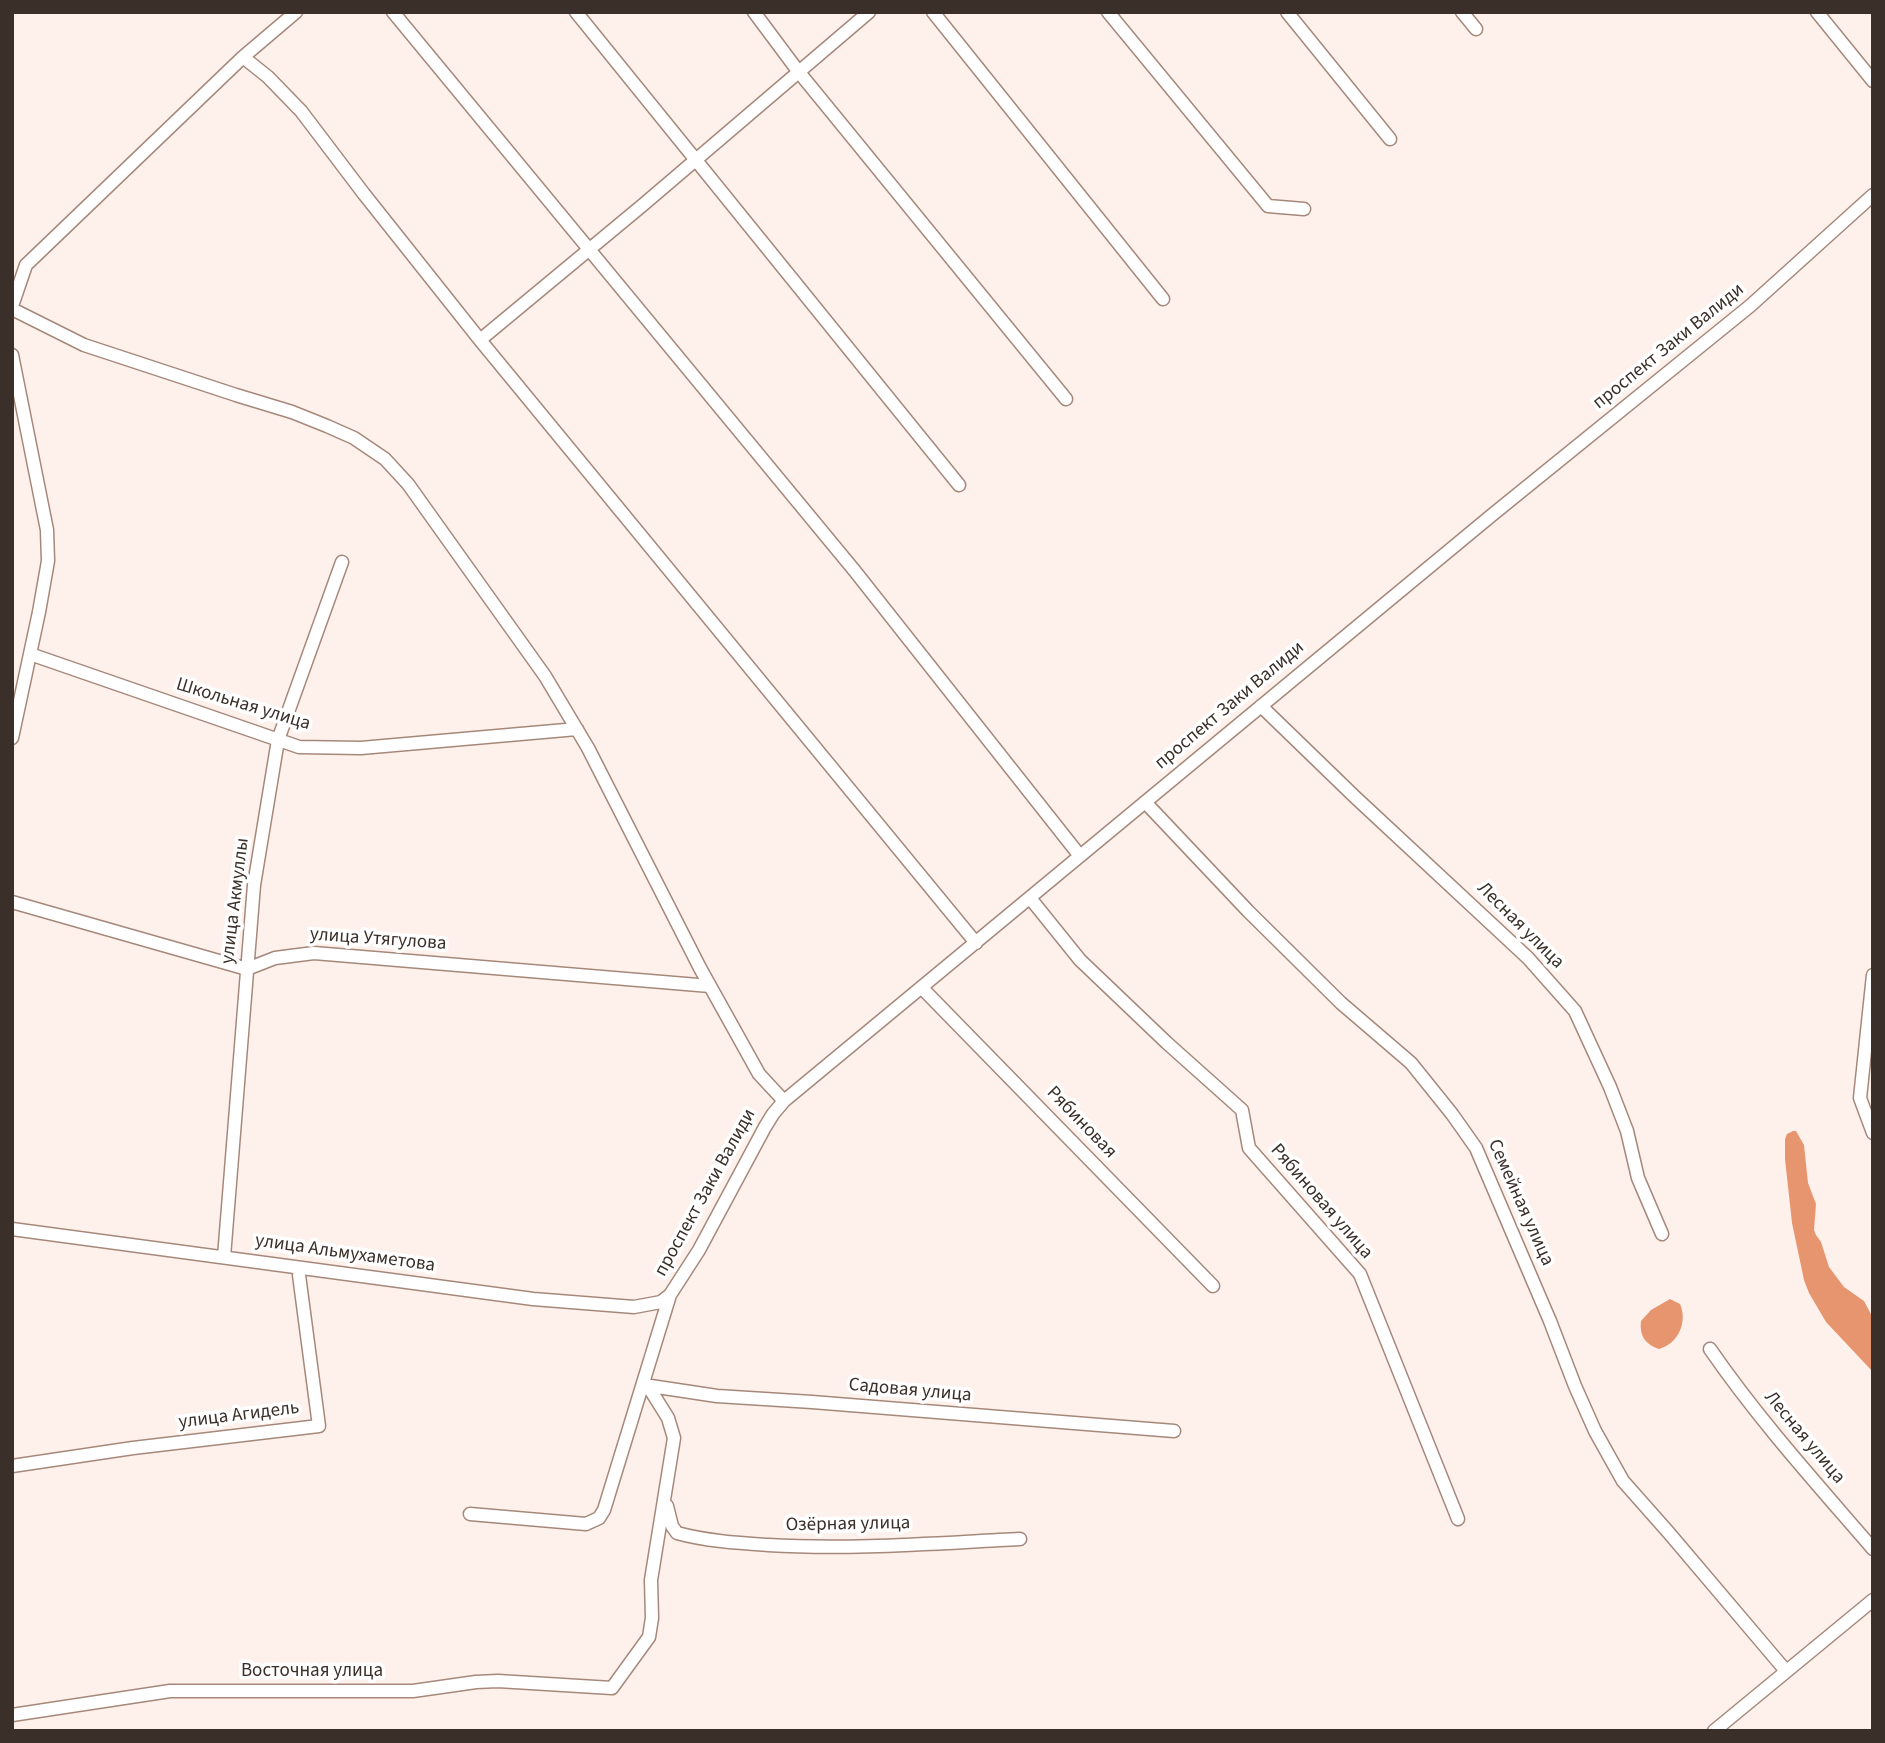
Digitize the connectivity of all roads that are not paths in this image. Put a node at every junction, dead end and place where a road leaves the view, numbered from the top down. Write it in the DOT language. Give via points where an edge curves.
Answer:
graph roads {
  1 [pos="296,12"];
  2 [pos="393,12"];
  3 [pos="576,12"];
  4 [pos="754,12"];
  5 [pos="869,12"];
  6 [pos="933,12"];
  7 [pos="1108,12"];
  8 [pos="1287,12"];
  9 [pos="1461,12"];
  10 [pos="1817,12"];
  11 [pos="1476,29"];
  12 [pos="243,57"];
  13 [pos="798,71"];
  14 [pos="1873,81"];
  15 [pos="1390,139"];
  16 [pos="695,160"];
  17 [pos="1873,195"];
  18 [pos="1304,208"];
  19 [pos="589,250"];
  20 [pos="1163,299"];
  21 [pos="12,307"];
  22 [pos="480,340"];
  23 [pos="12,355"];
  24 [pos="1066,399"];
  25 [pos="959,485"];
  26 [pos="342,562"];
  27 [pos="30,654"];
  28 [pos="1261,706"];
  29 [pos="576,729"];
  30 [pos="12,738"];
  31 [pos="278,740"];
  32 [pos="1145,802"];
  33 [pos="1080,856"];
  34 [pos="1030,898"];
  35 [pos="12,902"];
  36 [pos="976,943"];
  37 [pos="247,969"];
  38 [pos="1873,975"];
  39 [pos="710,986"];
  40 [pos="922,988"];
  41 [pos="784,1101"];
  42 [pos="1873,1133"];
  43 [pos="12,1229"];
  44 [pos="1662,1234"];
  45 [pos="224,1256"];
  46 [pos="299,1275"];
  47 [pos="1213,1286"];
  48 [pos="670,1295"];
  49 [pos="1710,1349"];
  50 [pos="646,1385"];
  51 [pos="1174,1431"];
  52 [pos="12,1465"];
  53 [pos="665,1499"];
  54 [pos="470,1514"];
  55 [pos="1458,1519"];
  56 [pos="1020,1539"];
  57 [pos="1873,1549"];
  58 [pos="1873,1600"];
  59 [pos="1786,1671"];
  60 [pos="12,1714"];
  61 [pos="1714,1731"];
  1 -- 12 [label="street"];
  2 -- 19 [label="street"];
  3 -- 16 [label="street"];
  4 -- 13 [label="street"];
  5 -- 13 [label="street"];
  6 -- 20 [label="street"];
  7 -- 18 [label="street" via="1268,206"];
  8 -- 15 [label="street"];
  9 -- 11 [label="street"];
  10 -- 14 [label="street"];
  12 -- 21 [label="street" via="26,265"];
  12 -- 22 [label="street" via="301,111"];
  13 -- 16 [label="street"];
  13 -- 24 [label="street"];
  16 -- 19 [label="street"];
  16 -- 25 [label="street"];
  17 -- 28 [label="street, проспект Заки Валиди" via="1750,306"];
  19 -- 22 [label="street"];
  19 -- 33 [label="street" via="854,570"];
  21 -- 29 [label="street" via="84,345 316,421 385,459 408,484 545,676"];
  22 -- 36 [label="street"];
  23 -- 27 [label="street" via="47,530 48,561"];
  26 -- 31 [label="street, улица Акмуллы"];
  27 -- 30 [label="street"];
  27 -- 31 [label="street, Школьная улица"];
  28 -- 32 [label="street, проспект Заки Валиди"];
  28 -- 44 [label="street, Лесная улица" via="1528,958 1575,1011 1619,1109 1638,1178"];
  29 -- 31 [label="street, Школьная улица" via="361,748 299,747"];
  29 -- 39 [label="street"];
  31 -- 37 [label="street, улица Акмуллы" via="254,884"];
  32 -- 33 [label="street, проспект Заки Валиди"];
  32 -- 59 [label="street, Семейная улица" via="1313,976 1411,1063 1457,1122 1476,1148 1575,1386 1623,1481"];
  33 -- 34 [label="street, проспект Заки Валиди"];
  34 -- 36 [label="street, проспект Заки Валиди"];
  34 -- 55 [label="street, Рябиновая улица" via="1080,960 1242,1110 1249,1148 1360,1274"];
  35 -- 37 [label="street"];
  36 -- 40 [label="street, проспект Заки Валиди"];
  37 -- 39 [label="street, улица Утягулова" via="275,958 314,953"];
  37 -- 45 [label="street, улица Акмуллы"];
  38 -- 42 [label="street" via="1860,1098"];
  39 -- 41 [label="street" via="759,1074"];
  40 -- 41 [label="street, проспект Заки Валиди"];
  40 -- 47 [label="street, Рябиновая"];
  41 -- 48 [label="street, проспект Заки Валиди"];
  43 -- 45 [label="street, улица Альмухаметова"];
  45 -- 48 [label="street, улица Альмухаметова" via="612,1307 650,1305"];
  46 -- 52 [label="street, улица Агидель" via="319,1426"];
  48 -- 50 [label="street, проспект Заки Валиди"];
  49 -- 57 [label="street, Лесная улица" via="1799,1465"];
  50 -- 51 [label="street, Садовая улица" via="717,1396"];
  50 -- 53 [label="street" via="668,1418 674,1438"];
  50 -- 54 [label="street, проспект Заки Валиди" via="599,1518 586,1524"];
  53 -- 56 [label="street, Озёрная улица" via="677,1533 751,1544 809,1548"];
  53 -- 60 [label="street, Восточная улица" via="651,1580 649,1637 612,1688 498,1681 413,1691 170,1691"];
  58 -- 59 [label="street"];
  59 -- 61 [label="street"];
}
